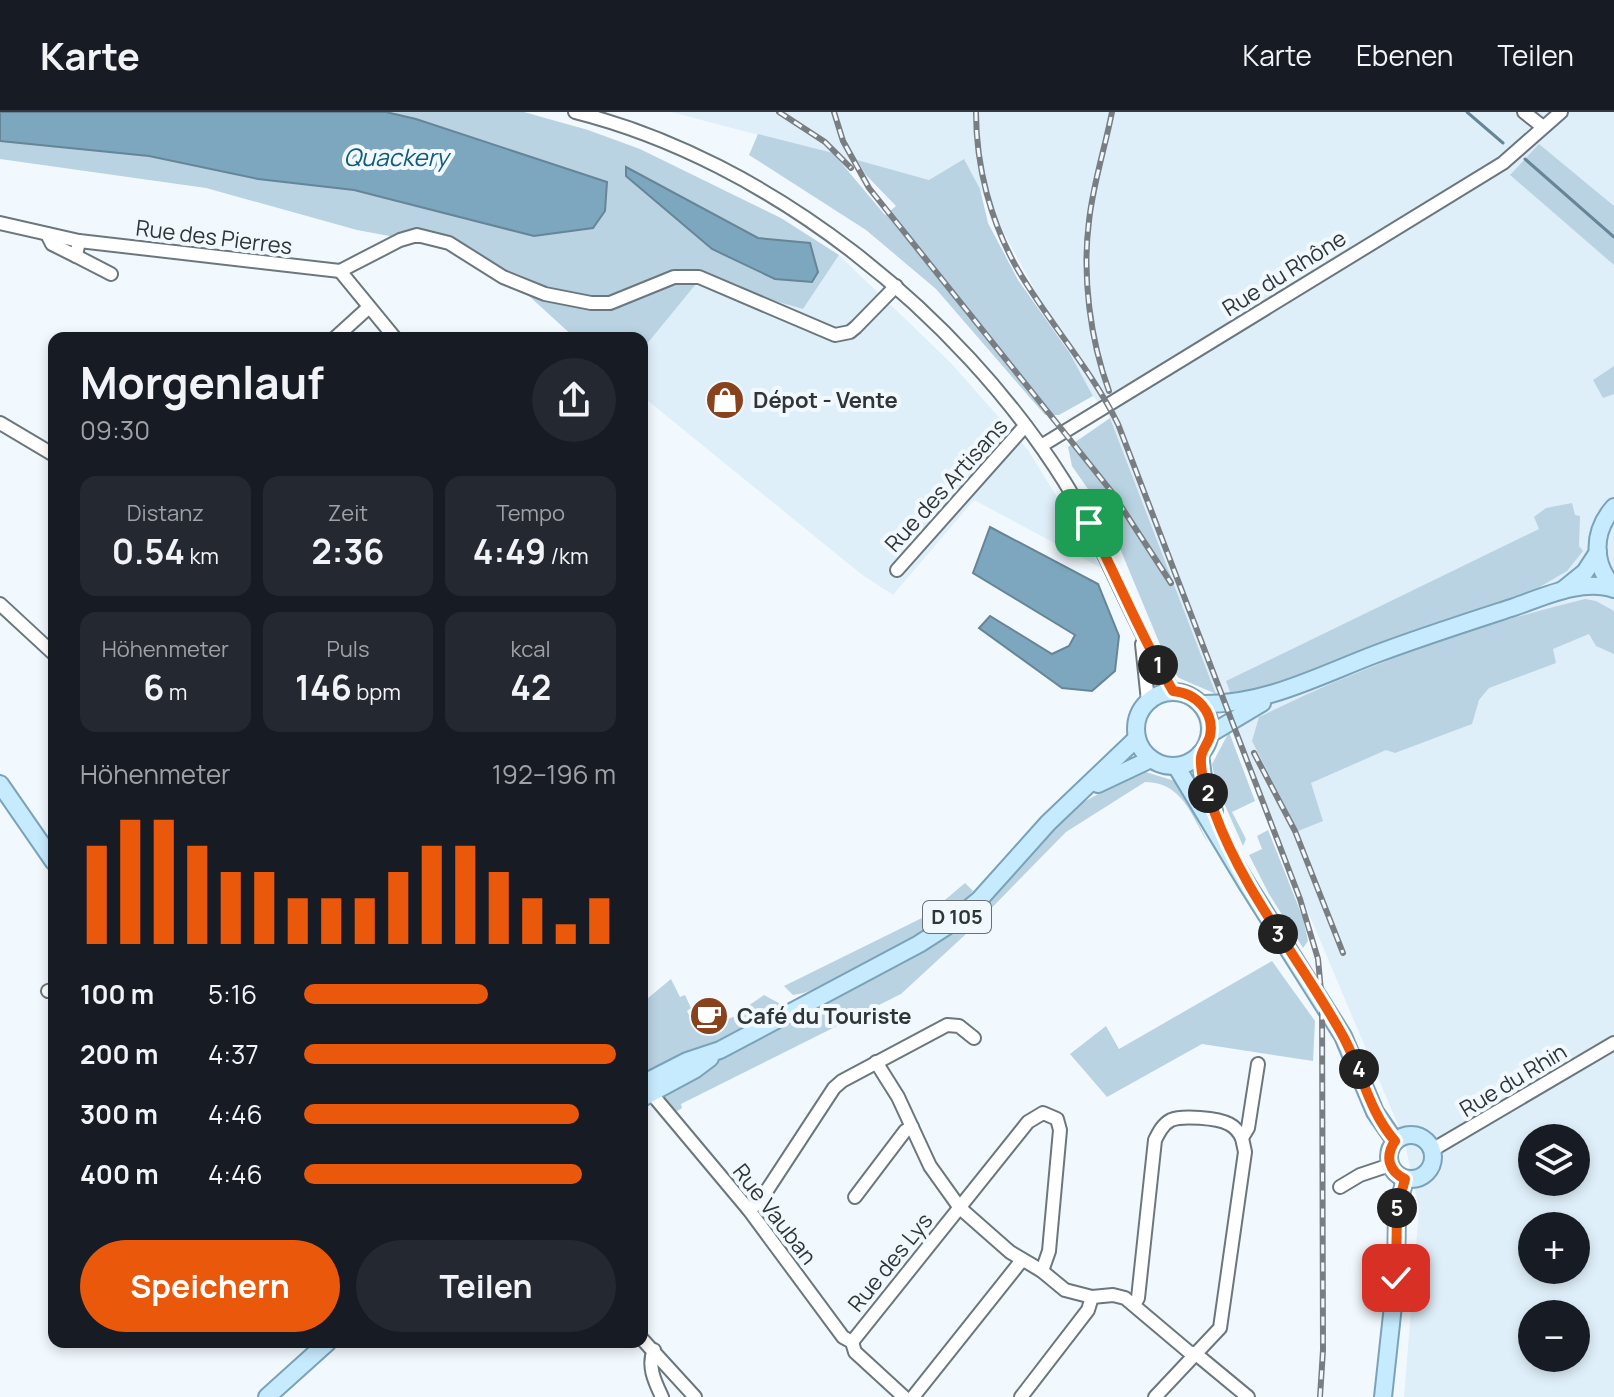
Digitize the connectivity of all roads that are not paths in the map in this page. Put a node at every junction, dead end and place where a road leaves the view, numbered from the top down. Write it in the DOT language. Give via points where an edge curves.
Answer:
graph roads {
  1 [pos="575,112"];
  2 [pos="1524,112"];
  3 [pos="1561,112"];
  4 [pos="1543,127"];
  5 [pos="0,223"];
  6 [pos="47,234"];
  7 [pos="79,241"];
  8 [pos="76,256"];
  9 [pos="340,271"];
  10 [pos="111,274"];
  11 [pos="896,286"];
  12 [pos="368,308"];
  13 [pos="342,332"];
  14 [pos="390,332"];
  15 [pos="0,423"];
  16 [pos="1025,426"];
  17 [pos="1041,446"];
  18 [pos="48,451"];
  19 [pos="1614,507"];
  20 [pos="1598,552"];
  21 [pos="897,570"];
  22 [pos="1614,588"];
  23 [pos="1559,592"];
  24 [pos="0,604"];
  25 [pos="1139,629"];
  26 [pos="48,648"];
  27 [pos="1173,691"];
  28 [pos="1285,691"];
  29 [pos="1148,701"];
  30 [pos="1202,704"];
  31 [pos="1210,734"];
  32 [pos="1137,738"];
  33 [pos="1200,754"];
  34 [pos="1151,759"];
  35 [pos="1176,766"];
  36 [pos="0,784"];
  37 [pos="1082,792"];
  38 [pos="1228,850"];
  39 [pos="48,853"];
  40 [pos="974,1038"];
  41 [pos="1614,1043"];
  42 [pos="876,1062"];
  43 [pos="1258,1064"];
  44 [pos="648,1087"];
  45 [pos="648,1093"];
  46 [pos="912,1127"];
  47 [pos="1242,1138"];
  48 [pos="1395,1141"];
  49 [pos="1432,1150"];
  50 [pos="1390,1165"];
  51 [pos="1405,1179"];
  52 [pos="1340,1187"];
  53 [pos="855,1197"];
  54 [pos="960,1208"];
  55 [pos="749,1210"];
  56 [pos="1022,1260"];
  57 [pos="1042,1271"];
  58 [pos="1092,1297"];
  59 [pos="1134,1305"];
  60 [pos="852,1342"];
  61 [pos="648,1344"];
  62 [pos="321,1348"];
  63 [pos="654,1350"];
  64 [pos="1196,1354"];
  65 [pos="267,1397"];
  66 [pos="662,1397"];
  67 [pos="695,1397"];
  68 [pos="904,1397"];
  69 [pos="913,1397"];
  70 [pos="1021,1397"];
  71 [pos="1155,1397"];
  72 [pos="1248,1397"];
  73 [pos="1383,1397"];
  1 -- 11 [label="street" via="647,135 750,185 807,219"];
  2 -- 4 [label="street"];
  3 -- 4 [label="street, Rue du Rhône"];
  4 -- 17 [label="street, Rue du Rhône" via="1503,163"];
  5 -- 6 [label="street, Rue des Pierres"];
  6 -- 7 [label="street, Rue des Pierres"];
  6 -- 8 [label="street" via="52,244"];
  7 -- 8 [label="street"];
  7 -- 9 [label="street, Rue des Pierres"];
  8 -- 10 [label="street"];
  9 -- 11 [label="street" via="417,235 449,243 503,277 545,294 610,303 674,277 699,277 835,335 850,332"];
  9 -- 12 [label="street"];
  11 -- 16 [label="street" via="961,349"];
  12 -- 13 [label="street"];
  12 -- 14 [label="street"];
  15 -- 18 [label="street"];
  16 -- 17 [label="street"];
  16 -- 21 [label="street, Rue des Artisans"];
  17 -- 25 [label="street" via="1089,523"];
  19 -- 20 [label="main road" via="1599,529"];
  20 -- 22 [label="main road"];
  20 -- 23 [label="main road" via="1585,572"];
  22 -- 23 [label="main road"];
  23 -- 28 [label="main road" via="1411,641"];
  24 -- 26 [label="street"];
  25 -- 27 [label="street"];
  25 -- 29 [label="street"];
  27 -- 29 [label="main road"];
  27 -- 30 [label="main road"];
  28 -- 30 [label="main road" via="1231,704"];
  28 -- 31 [label="main road"];
  29 -- 32 [label="main road" via="1137,718"];
  30 -- 31 [label="main road"];
  31 -- 33 [label="main road"];
  32 -- 34 [label="main road"];
  32 -- 37 [label="main road, D 105"];
  33 -- 35 [label="main road"];
  33 -- 38 [label="main road"];
  34 -- 35 [label="main road"];
  34 -- 37 [label="main road, D 105"];
  35 -- 38 [label="main road"];
  36 -- 39 [label="main road"];
  37 -- 44 [label="main road, D 105" via="979,900 947,926 720,1050 694,1070"];
  38 -- 48 [label="main road" via="1343,1036 1375,1112"];
  40 -- 42 [label="street" via="959,1026 947,1025"];
  41 -- 49 [label="street, Rue du Rhin"];
  42 -- 46 [label="street"];
  42 -- 55 [label="street" via="834,1088"];
  43 -- 47 [label="street"];
  45 -- 55 [label="street, Rue Vauban"];
  46 -- 53 [label="street"];
  46 -- 54 [label="street" via="930,1166"];
  47 -- 59 [label="street" via="1232,1125 1183,1117 1159,1132"];
  47 -- 64 [label="street" via="1245,1152 1220,1328"];
  48 -- 49 [label="main road" via="1416,1135"];
  48 -- 50 [label="main road"];
  49 -- 51 [label="main road" via="1428,1172"];
  50 -- 51 [label="main road"];
  50 -- 52 [label="street"];
  51 -- 73 [label="main road" via="1397,1210 1396,1278"];
  54 -- 56 [label="street"];
  54 -- 57 [label="street, Rue des Lys" via="1028,1122 1051,1114 1060,1130 1049,1251"];
  54 -- 60 [label="street, Rue des Lys"];
  55 -- 60 [label="street, Rue Vauban" via="843,1337"];
  56 -- 57 [label="street"];
  56 -- 69 [label="street"];
  57 -- 58 [label="street" via="1065,1290"];
  58 -- 59 [label="street" via="1113,1295"];
  58 -- 70 [label="street" via="1088,1310"];
  59 -- 64 [label="street"];
  60 -- 68 [label="street, Rue Vauban" via="855,1352"];
  61 -- 63 [label="street"];
  62 -- 65 [label="main road"];
  63 -- 66 [label="street" via="650,1359"];
  63 -- 67 [label="street"];
  64 -- 71 [label="street"];
  64 -- 72 [label="street"];
}
